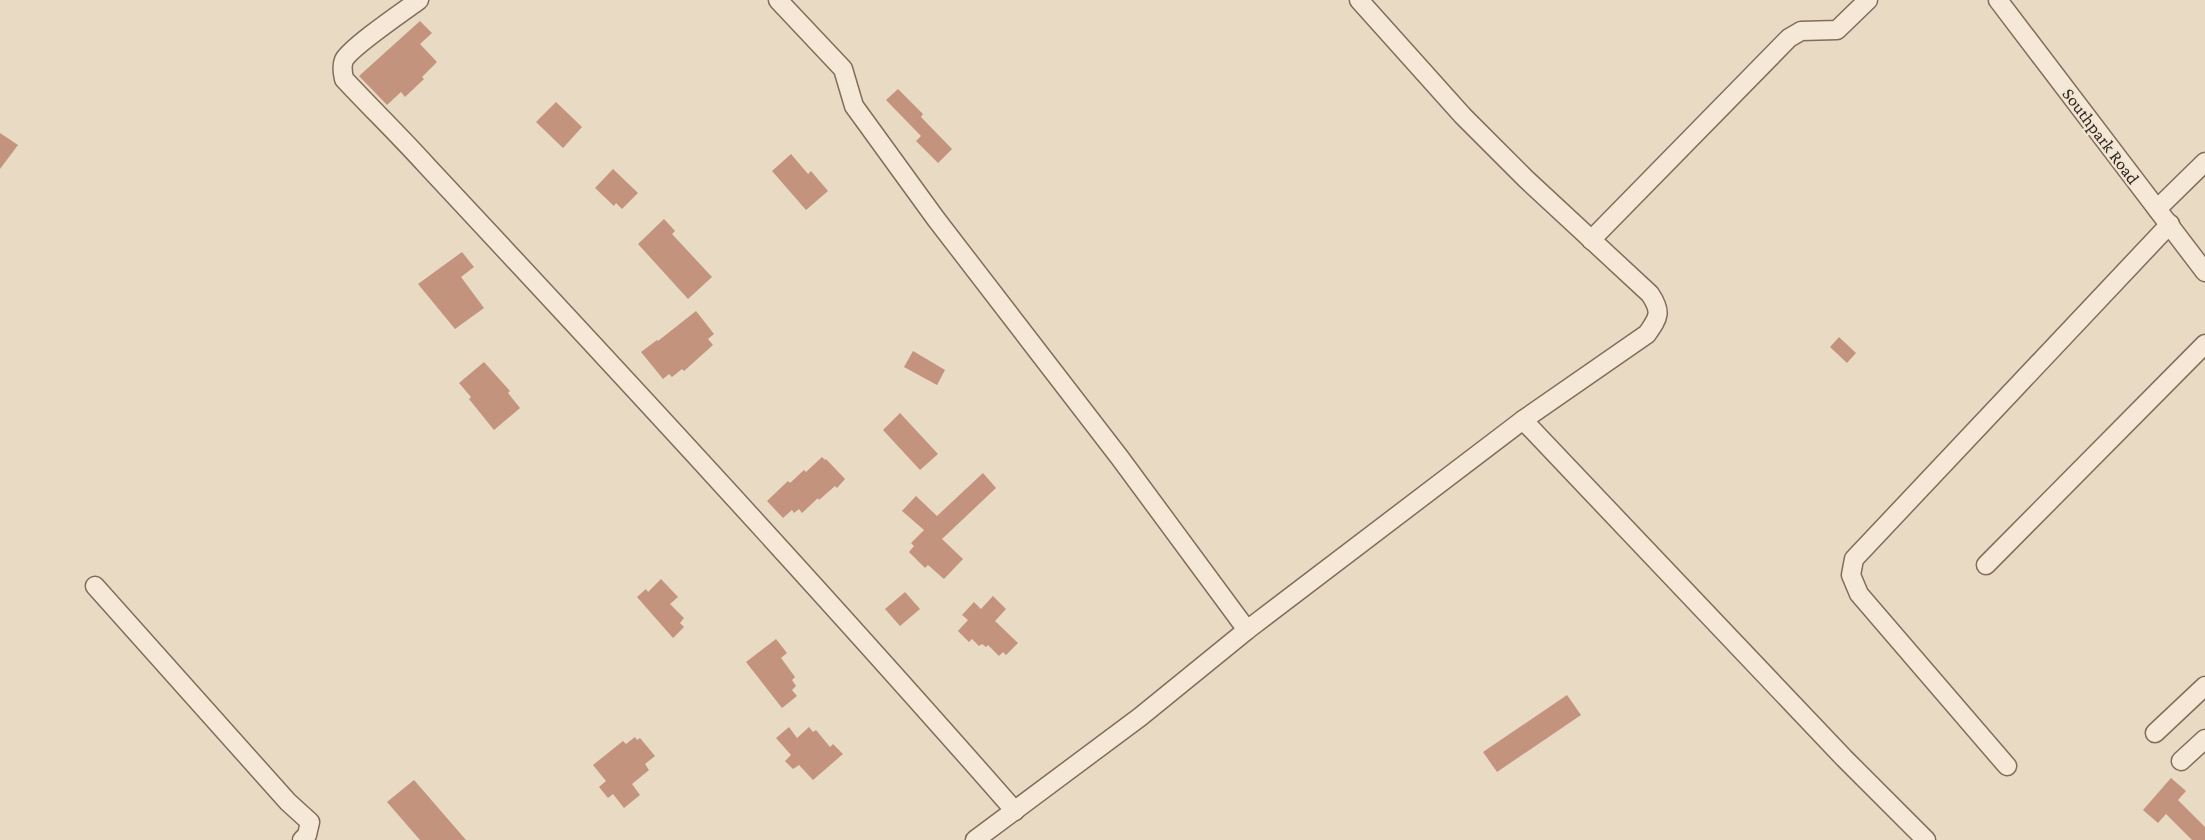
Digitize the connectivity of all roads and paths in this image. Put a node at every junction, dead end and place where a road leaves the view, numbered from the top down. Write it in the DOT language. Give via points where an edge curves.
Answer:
graph roads {
  1 [pos="419,0"];
  2 [pos="778,0"];
  3 [pos="1359,0"];
  4 [pos="1868,0"];
  5 [pos="1998,0"];
  6 [pos="2205,162"];
  7 [pos="2157,208"];
  8 [pos="2170,224"];
  9 [pos="1591,240"];
  10 [pos="2205,272"];
  11 [pos="2205,344"];
  12 [pos="1523,420"];
  13 [pos="1986,565"];
  14 [pos="95,586"];
  15 [pos="1247,630"];
  16 [pos="2205,686"];
  17 [pos="2155,733"];
  18 [pos="2205,739"];
  19 [pos="2181,761"];
  20 [pos="2007,766"];
  21 [pos="1014,811"];
  22 [pos="302,840"];
  23 [pos="975,840"];
  24 [pos="1926,840"];
  1 -- 21 [label="street" via="345,59 344,79 737,500"];
  2 -- 15 [label="street" via="843,69 854,106"];
  3 -- 9 [label="street" via="1462,116"];
  4 -- 9 [label="street" via="1837,30 1801,31 1789,38"];
  5 -- 7 [label="street, Southpark Road"];
  6 -- 7 [label="street"];
  7 -- 8 [label="street, Southpark Road"];
  8 -- 10 [label="street, Southpark Road"];
  8 -- 20 [label="street" via="1854,559 1851,575 1859,594"];
  9 -- 12 [label="street" via="1650,294 1658,307 1657,320 1647,334"];
  11 -- 13 [label="street"];
  12 -- 15 [label="street"];
  12 -- 24 [label="street"];
  14 -- 22 [label="street" via="310,822"];
  15 -- 21 [label="street" via="1140,717"];
  16 -- 17 [label="street"];
  18 -- 19 [label="street"];
  21 -- 23 [label="street"];
}
